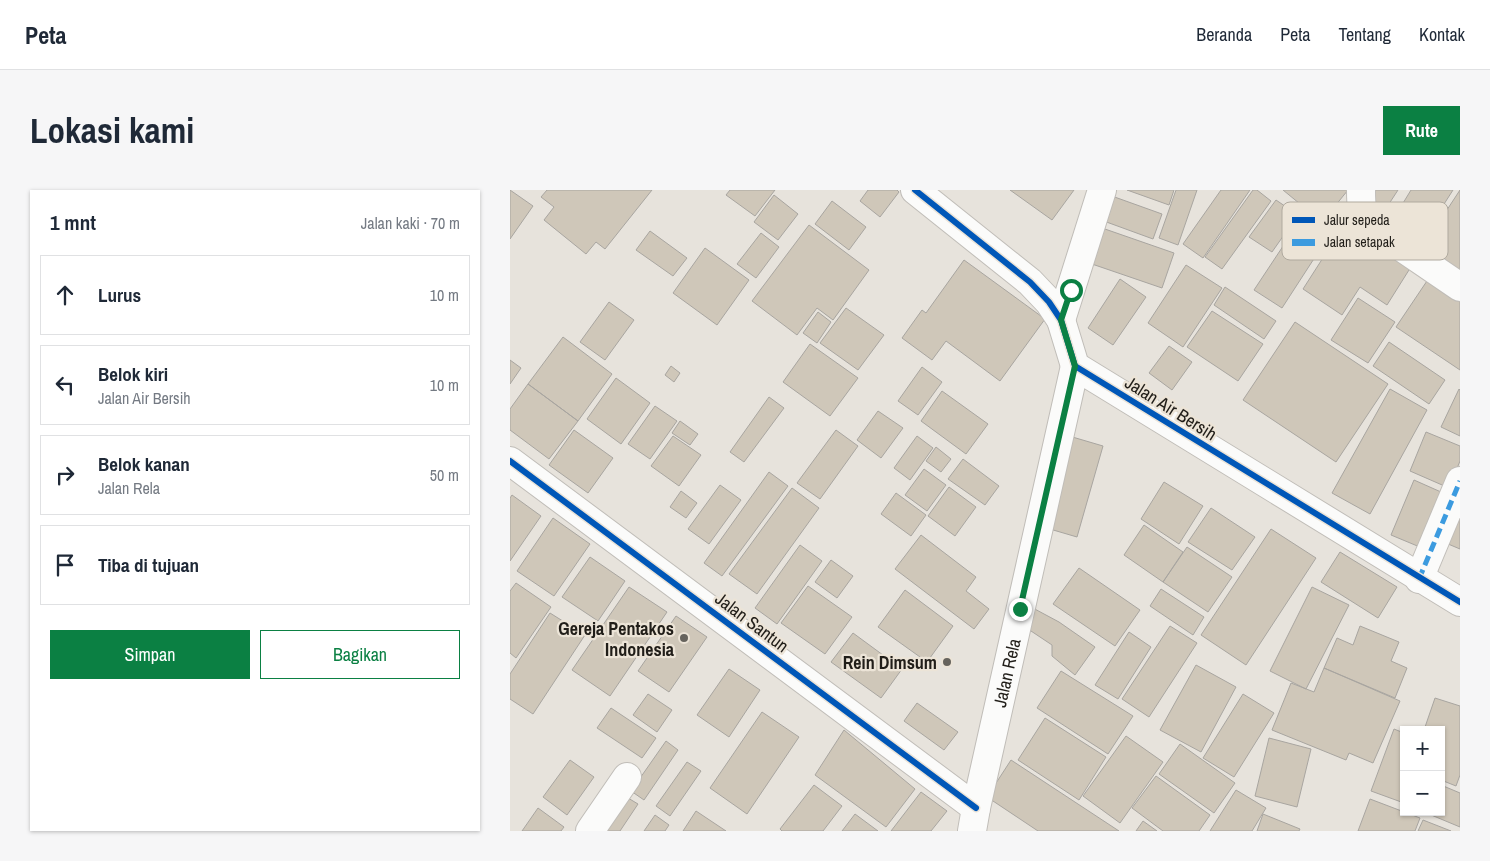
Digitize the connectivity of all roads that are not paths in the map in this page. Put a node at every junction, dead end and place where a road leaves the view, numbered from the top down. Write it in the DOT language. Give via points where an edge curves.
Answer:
graph roads {
  1 [pos="915,190"];
  2 [pos="1102,190"];
  3 [pos="1420,260"];
  4 [pos="1460,287"];
  5 [pos="1061,320"];
  6 [pos="1075,366"];
  7 [pos="510,461"];
  8 [pos="1460,481"];
  9 [pos="1420,579"];
  10 [pos="1460,602"];
  11 [pos="627,777"];
  12 [pos="974,819"];
  13 [pos="590,831"];
  1 -- 5 [label="street" via="1030,282"];
  2 -- 5 [label="street"];
  3 -- 4 [label="street"];
  5 -- 6 [label="street"];
  6 -- 9 [label="street, Jalan Air Bersih"];
  6 -- 12 [label="street, Jalan Rela"];
  7 -- 12 [label="street, Jalan Santun"];
  8 -- 9 [label="street"];
  9 -- 10 [label="street, Jalan Air Bersih"];
  11 -- 13 [label="street"];
}
